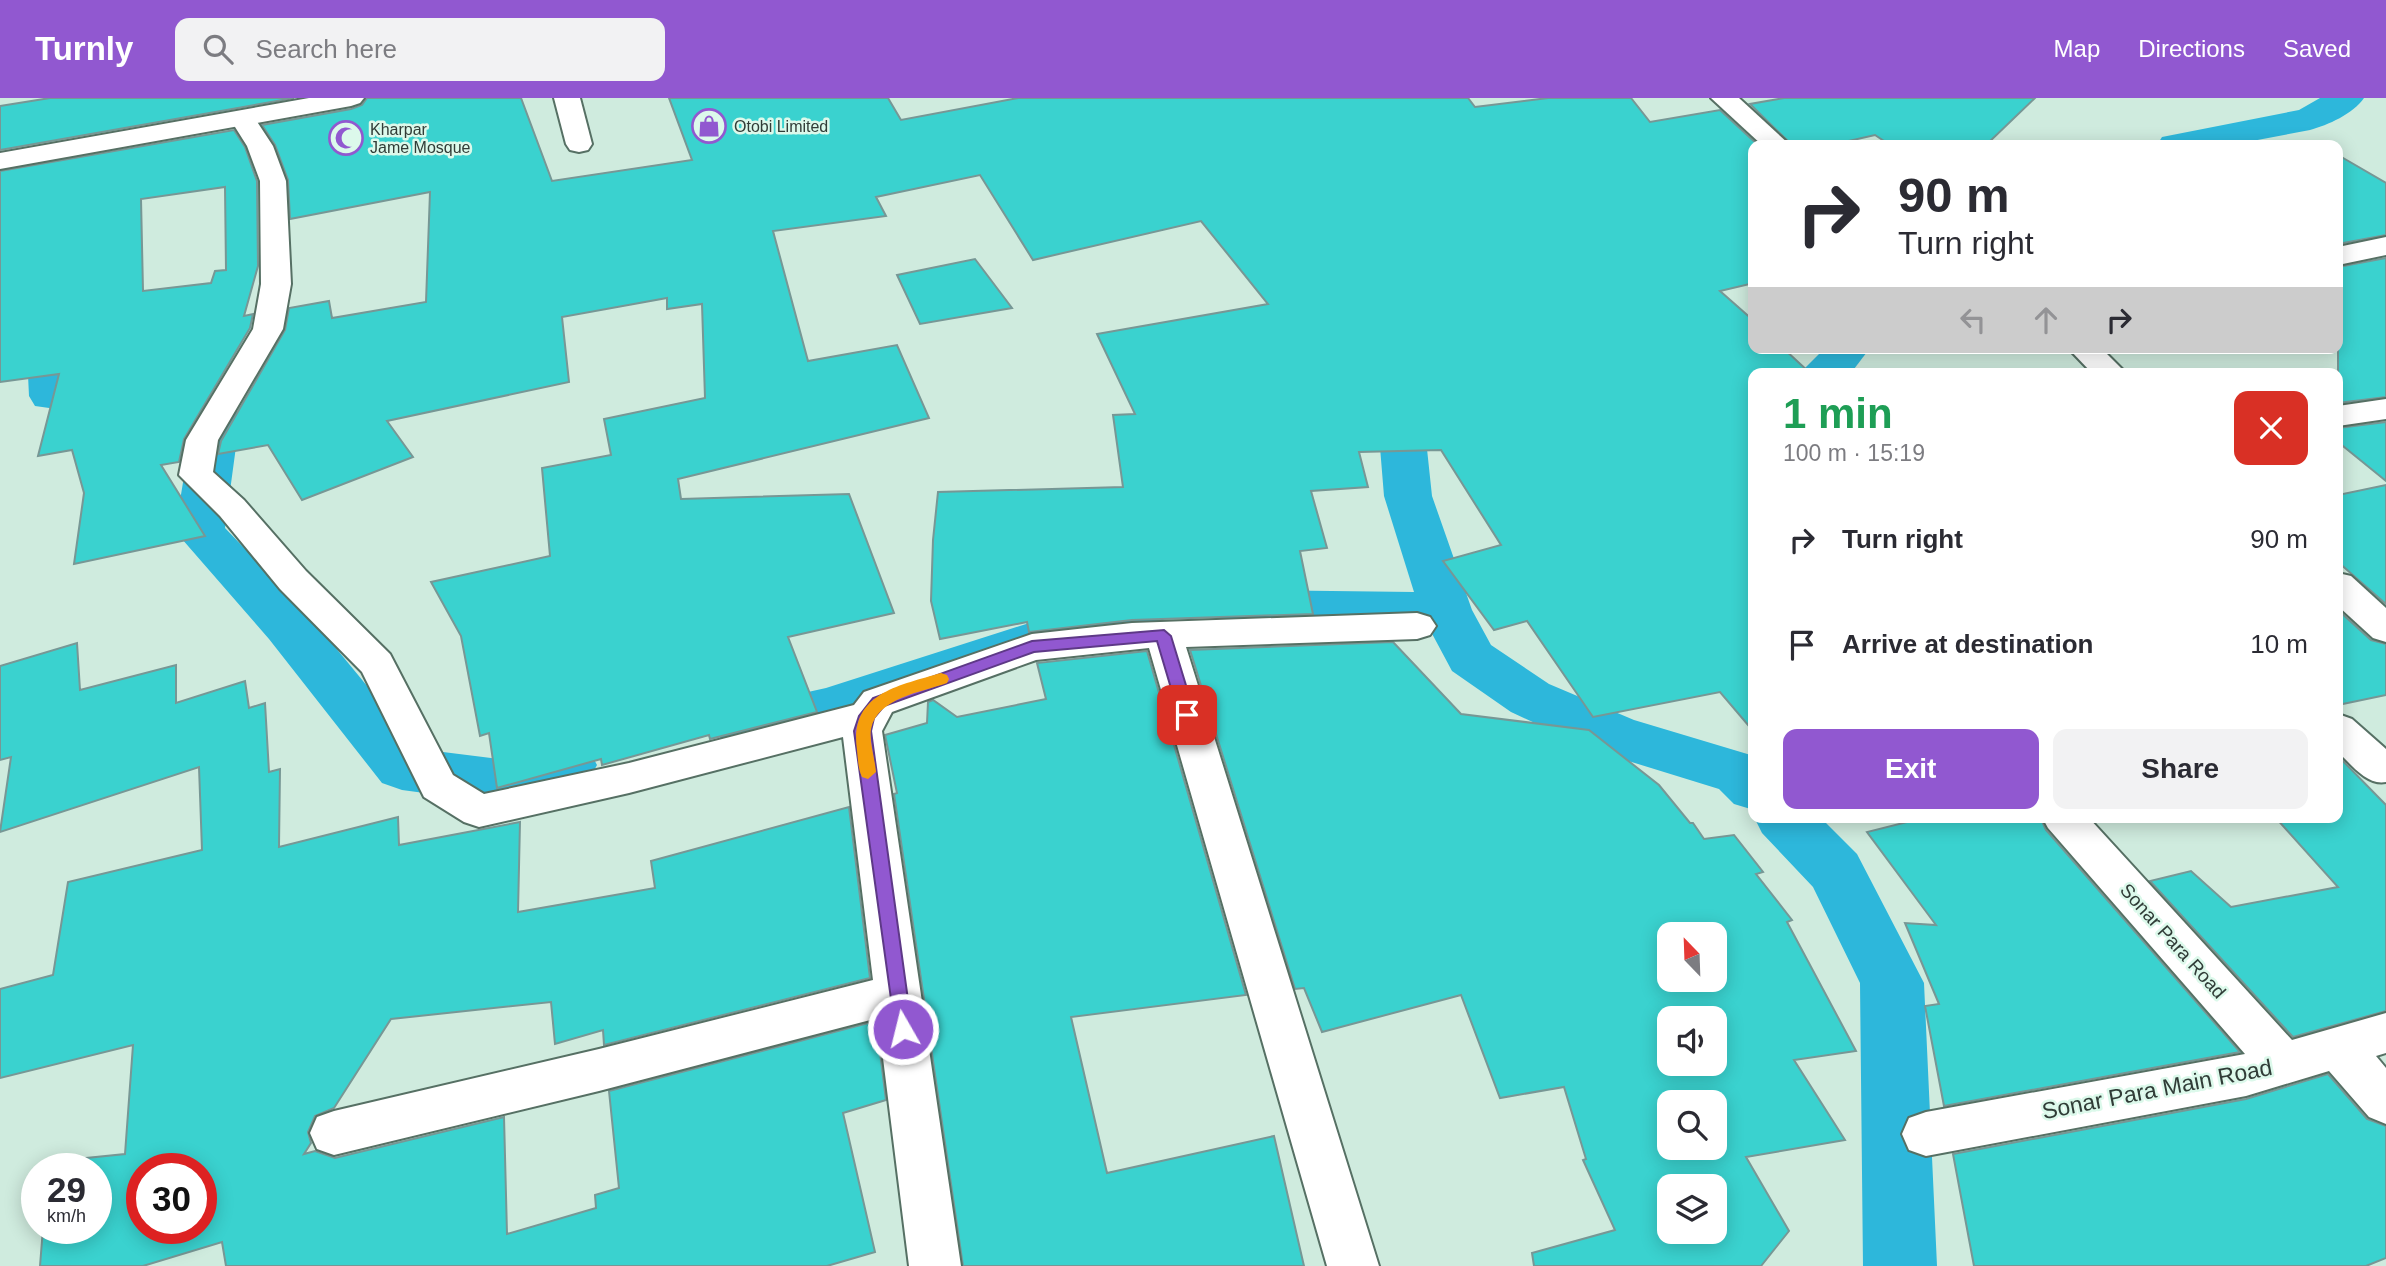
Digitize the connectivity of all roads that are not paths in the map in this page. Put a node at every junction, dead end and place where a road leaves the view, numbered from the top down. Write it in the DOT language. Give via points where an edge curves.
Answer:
graph roads {
  1 [pos="351,98"];
  2 [pos="567,98"];
  3 [pos="1724,98"];
  4 [pos="243,119"];
  5 [pos="1771,140"];
  6 [pos="579,144"];
  7 [pos="0,161"];
  8 [pos="2386,246"];
  9 [pos="2343,255"];
  10 [pos="2089,354"];
  11 [pos="2105,368"];
  12 [pos="2386,409"];
  13 [pos="2343,415"];
  14 [pos="2343,590"];
  15 [pos="1417,626"];
  16 [pos="2386,629"];
  17 [pos="1164,636"];
  18 [pos="867,716"];
  19 [pos="2343,734"];
  20 [pos="2381,768"];
  21 [pos="2068,823"];
  22 [pos="898,993"];
  23 [pos="2386,1033"];
  24 [pos="2338,1048"];
  25 [pos="2283,1064"];
  26 [pos="2386,1102"];
  27 [pos="334,1133"];
  28 [pos="1926,1134"];
  29 [pos="935,1266"];
  30 [pos="1353,1266"];
  1 -- 4 [label="main road"];
  2 -- 6 [label="main road"];
  3 -- 5 [label="main road"];
  4 -- 7 [label="main road"];
  4 -- 18 [label="main road" via="274,181 276,284 268,328 202,440 197,475 377,664 439,786 479,811 629,778"];
  8 -- 9 [label="main road"];
  10 -- 11 [label="main road"];
  12 -- 13 [label="main road"];
  14 -- 16 [label="main road"];
  15 -- 17 [label="main road"];
  17 -- 18 [label="main road" via="1032,647 878,702"];
  17 -- 30 [label="main road"];
  18 -- 22 [label="main road" via="862,731"];
  19 -- 20 [label="main road"];
  21 -- 25 [label="main road, Sonar Para Road"];
  22 -- 27 [label="main road"];
  22 -- 29 [label="main road"];
  23 -- 24 [label="main road, Sonar Para Main Road"];
  24 -- 25 [label="main road, Sonar Para Main Road"];
  24 -- 26 [label="main road"];
  25 -- 28 [label="main road, Sonar Para Main Road" via="2246,1075"];
}
